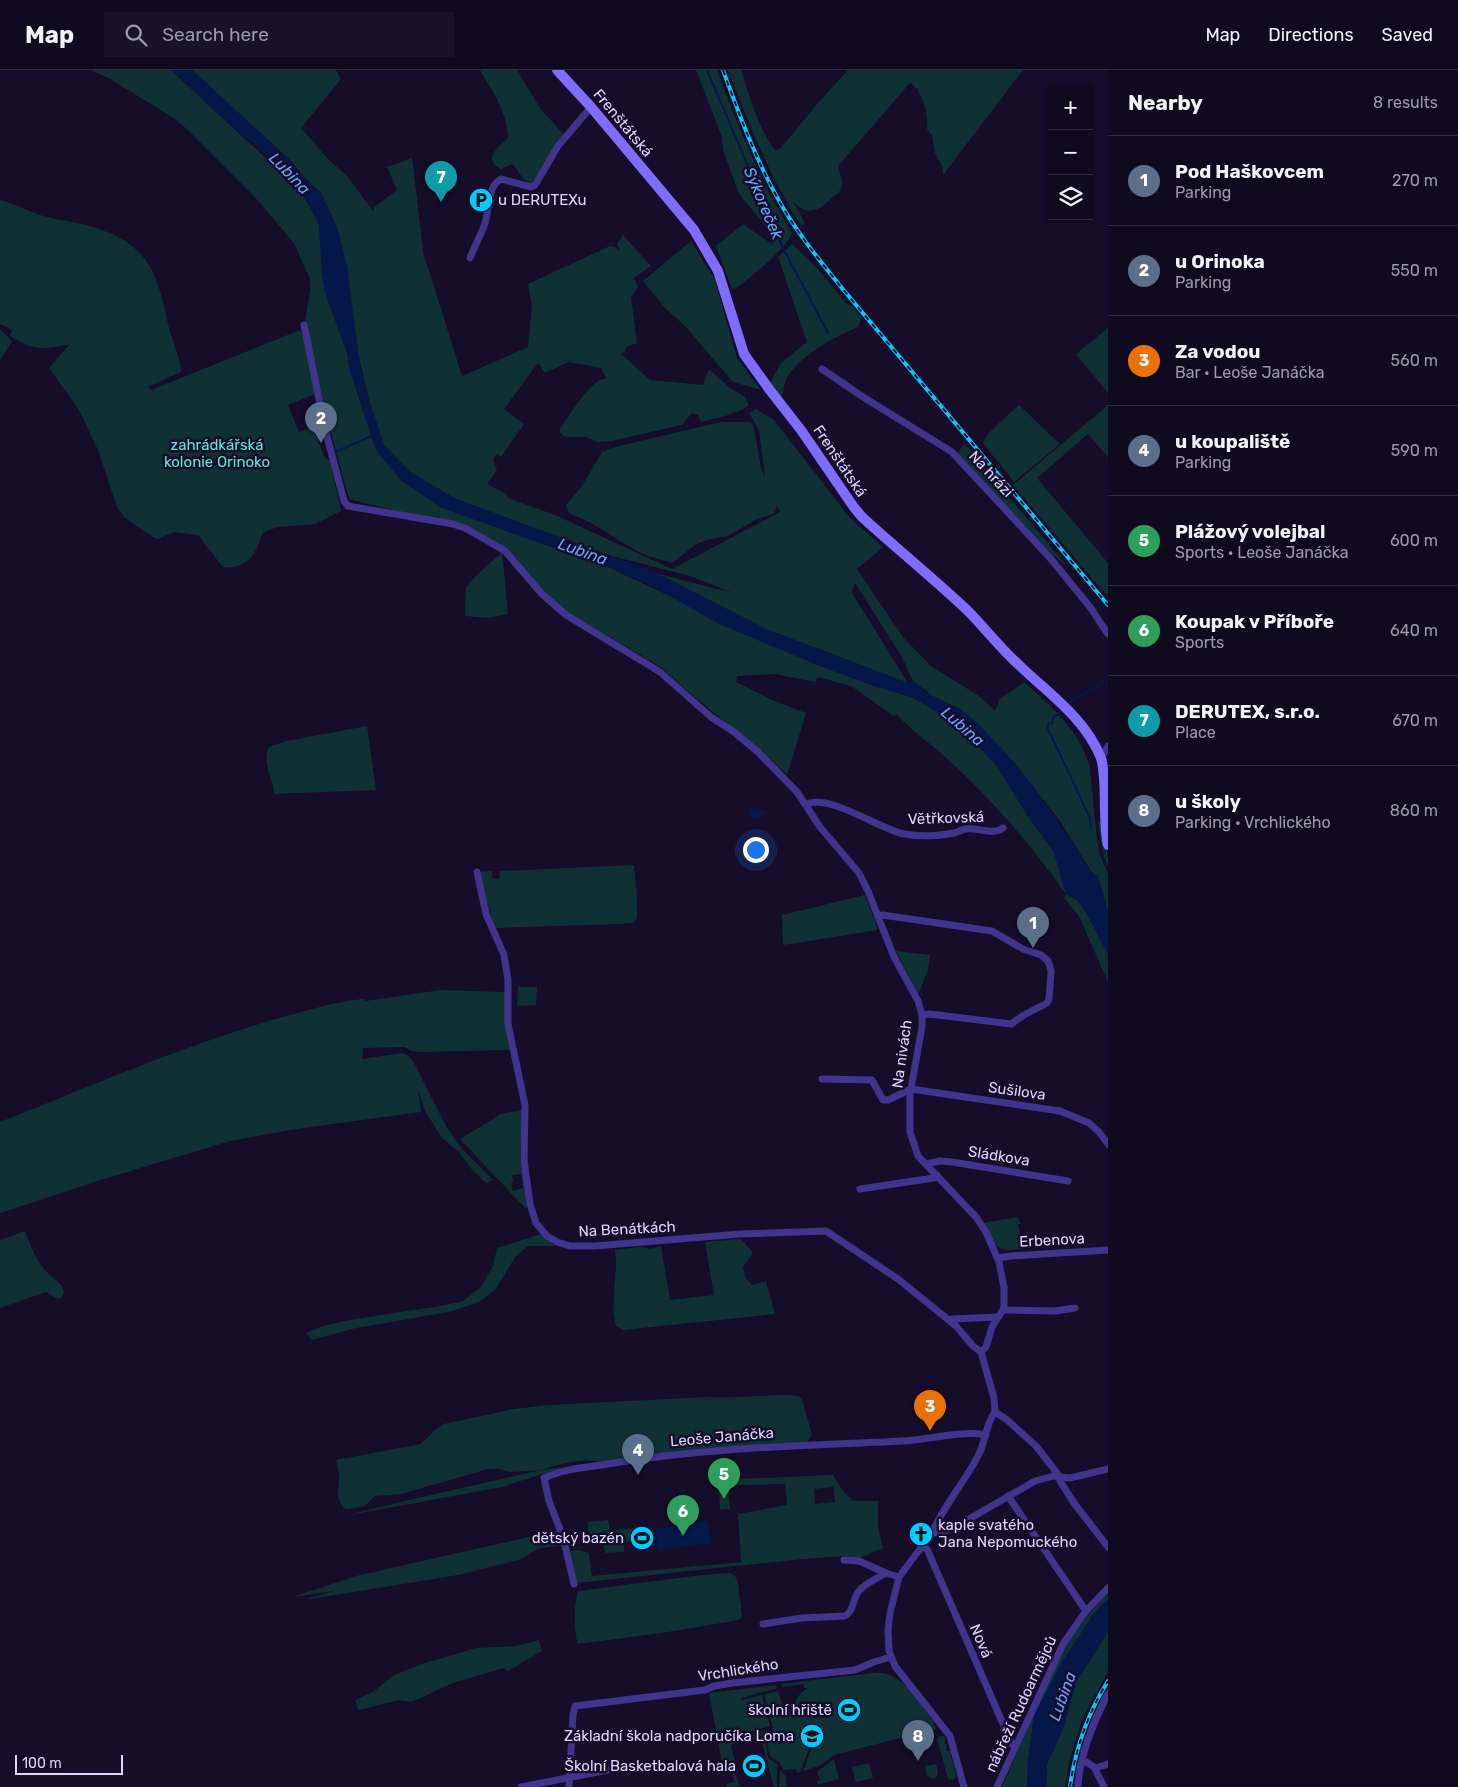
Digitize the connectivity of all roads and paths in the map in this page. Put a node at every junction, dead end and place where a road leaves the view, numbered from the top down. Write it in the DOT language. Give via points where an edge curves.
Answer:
graph roads {
  1 [pos="557,70"];
  2 [pos="591,107"];
  3 [pos="470,258"];
  4 [pos="304,325"];
  5 [pos="822,369"];
  6 [pos="1108,634"];
  7 [pos="1108,746"];
  8 [pos="1100,758"];
  9 [pos="806,805"];
  10 [pos="1003,828"];
  11 [pos="1108,845"];
  12 [pos="477,872"];
  13 [pos="878,916"];
  14 [pos="922,1015"];
  15 [pos="822,1079"];
  16 [pos="911,1089"];
  17 [pos="1108,1144"];
  18 [pos="926,1164"];
  19 [pos="937,1175"];
  20 [pos="1068,1181"];
  21 [pos="860,1189"];
  22 [pos="1108,1250"];
  23 [pos="998,1258"];
  24 [pos="1075,1308"];
  25 [pos="1003,1310"];
  26 [pos="998,1317"];
  27 [pos="950,1321"];
  28 [pos="982,1352"];
  29 [pos="995,1412"];
  30 [pos="986,1434"];
  31 [pos="1108,1470"];
  32 [pos="1058,1477"];
  33 [pos="1008,1496"];
  34 [pos="932,1533"];
  35 [pos="921,1546"];
  36 [pos="1108,1547"];
  37 [pos="844,1560"];
  38 [pos="886,1573"];
  39 [pos="899,1577"];
  40 [pos="574,1584"];
  41 [pos="1108,1588"];
  42 [pos="1086,1611"];
  43 [pos="763,1624"];
  44 [pos="891,1657"];
  45 [pos="1108,1694"];
  46 [pos="1016,1746"];
  47 [pos="1083,1760"];
  48 [pos="1108,1764"];
  49 [pos="1095,1768"];
  50 [pos="608,1770"];
  51 [pos="570,1778"];
  52 [pos="521,1787"];
  53 [pos="569,1787"];
  54 [pos="964,1787"];
  55 [pos="997,1787"];
  56 [pos="1078,1787"];
  57 [pos="1104,1787"];
  1 -- 2 [label="main road, Frenštátská"];
  2 -- 3 [label="street" via="558,146 535,185 497,181 485,224"];
  2 -- 8 [label="main road, Frenštátská" via="690,225 707,250 721,278 741,347 848,500 862,517 956,601 1019,666 1066,706 1086,732"];
  4 -- 9 [label="street, Na nivách" via="325,429 348,506 467,528 505,551 541,593 566,615 660,672 711,717 758,752 786,779"];
  5 -- 6 [label="street, Na hrázi" via="952,452 1051,559"];
  7 -- 8 [label="street"];
  8 -- 11 [label="main road, Frenštátská" via="1104,773"];
  9 -- 10 [label="street, Větřkovská" via="826,804 911,836"];
  9 -- 13 [label="street, Na nivách" via="820,827 859,872"];
  12 -- 27 [label="street, Na Benátkách" via="486,914 504,955 508,980 508,1024 525,1105 524,1160 530,1204 536,1223 547,1236 570,1246 595,1246 740,1234 826,1231 898,1279"];
  13 -- 14 [label="street, Na nivách"];
  13 -- 14 [label="street" via="992,931 1048,961 1050,990 1047,1003 1011,1024"];
  14 -- 16 [label="street, Na nivách"];
  15 -- 16 [label="street" via="872,1080 883,1100"];
  16 -- 17 [label="street, Sušilova" via="1060,1111 1089,1122"];
  16 -- 18 [label="street, Na nivách" via="910,1132 918,1156"];
  18 -- 19 [label="street, Na nivách"];
  18 -- 20 [label="street, Sládkova" via="952,1162"];
  19 -- 21 [label="street"];
  19 -- 23 [label="street, Na nivách" via="976,1217"];
  22 -- 23 [label="street, Erbenova"];
  23 -- 25 [label="street, Na nivách" via="1004,1287"];
  24 -- 25 [label="street"];
  25 -- 26 [label="street"];
  26 -- 27 [label="street"];
  26 -- 28 [label="street"];
  27 -- 28 [label="street, Na Benátkách"];
  28 -- 29 [label="street"];
  29 -- 30 [label="street"];
  29 -- 32 [label="street" via="1036,1446"];
  30 -- 34 [label="street" via="979,1455"];
  30 -- 40 [label="street, Leoše Janáčka" via="914,1441 693,1452 626,1460 549,1475 544,1478 549,1501 563,1537"];
  31 -- 32 [label="street" via="1070,1478"];
  32 -- 33 [label="street" via="1035,1482"];
  32 -- 36 [label="street"];
  33 -- 34 [label="street" via="943,1532"];
  33 -- 42 [label="street"];
  34 -- 35 [label="street"];
  35 -- 39 [label="street"];
  35 -- 46 [label="street, Nová" via="927,1550 1010,1740"];
  37 -- 38 [label="street" via="859,1560"];
  38 -- 39 [label="street"];
  38 -- 43 [label="street" via="859,1591 845,1616"];
  39 -- 44 [label="street" via="888,1630"];
  41 -- 42 [label="street, nábřeží Rudoarmějců"];
  42 -- 46 [label="street, nábřeží Rudoarmějců" via="1063,1644"];
  44 -- 51 [label="street, Vrchlického" via="855,1670 732,1683 705,1690 575,1706"];
  44 -- 54 [label="street" via="950,1736"];
  45 -- 47 [label="street"];
  46 -- 55 [label="street, nábřeží Rudoarmějců"];
  47 -- 49 [label="street"];
  47 -- 56 [label="street"];
  48 -- 49 [label="street"];
  49 -- 57 [label="street"];
  50 -- 51 [label="street"];
  51 -- 52 [label="street"];
  51 -- 53 [label="street"];
}
